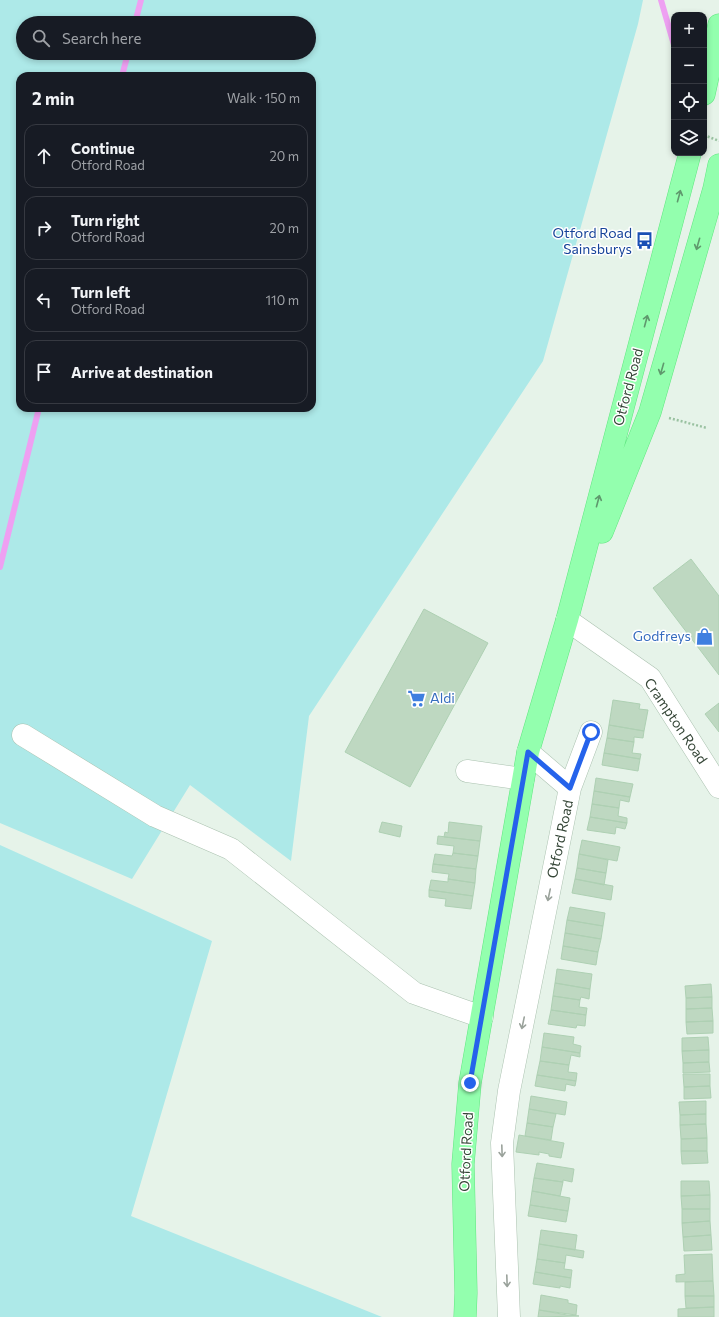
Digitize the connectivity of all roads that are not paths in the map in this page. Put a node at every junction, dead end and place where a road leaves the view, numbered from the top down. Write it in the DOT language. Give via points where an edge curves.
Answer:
graph roads {
  1 [pos="719,25"];
  2 [pos="706,84"];
  3 [pos="689,156"];
  4 [pos="719,166"];
  5 [pos="567,620"];
  6 [pos="591,732"];
  7 [pos="23,735"];
  8 [pos="528,752"];
  9 [pos="466,771"];
  10 [pos="523,779"];
  11 [pos="570,788"];
  12 [pos="719,788"];
  13 [pos="482,1017"];
  14 [pos="465,1317"];
  15 [pos="509,1317"];
  1 -- 2 [label="main road"];
  5 -- 3 [label="main road, Otford Road, one-way"];
  4 -- 5 [label="main road, Otford Road, one-way" via="650,412"];
  5 -- 8 [label="main road, Otford Road"];
  5 -- 12 [label="street, Crampton Road" via="650,678"];
  6 -- 11 [label="street, Otford Road"];
  7 -- 13 [label="street" via="155,816 231,849 414,993"];
  8 -- 10 [label="main road, Otford Road"];
  8 -- 11 [label="street, Otford Road"];
  9 -- 10 [label="street"];
  10 -- 13 [label="main road, Otford Road"];
  11 -- 15 [label="street, Otford Road, one-way" via="509,1091 502,1143"];
  13 -- 14 [label="main road, Otford Road" via="470,1083 463,1164"];
}
